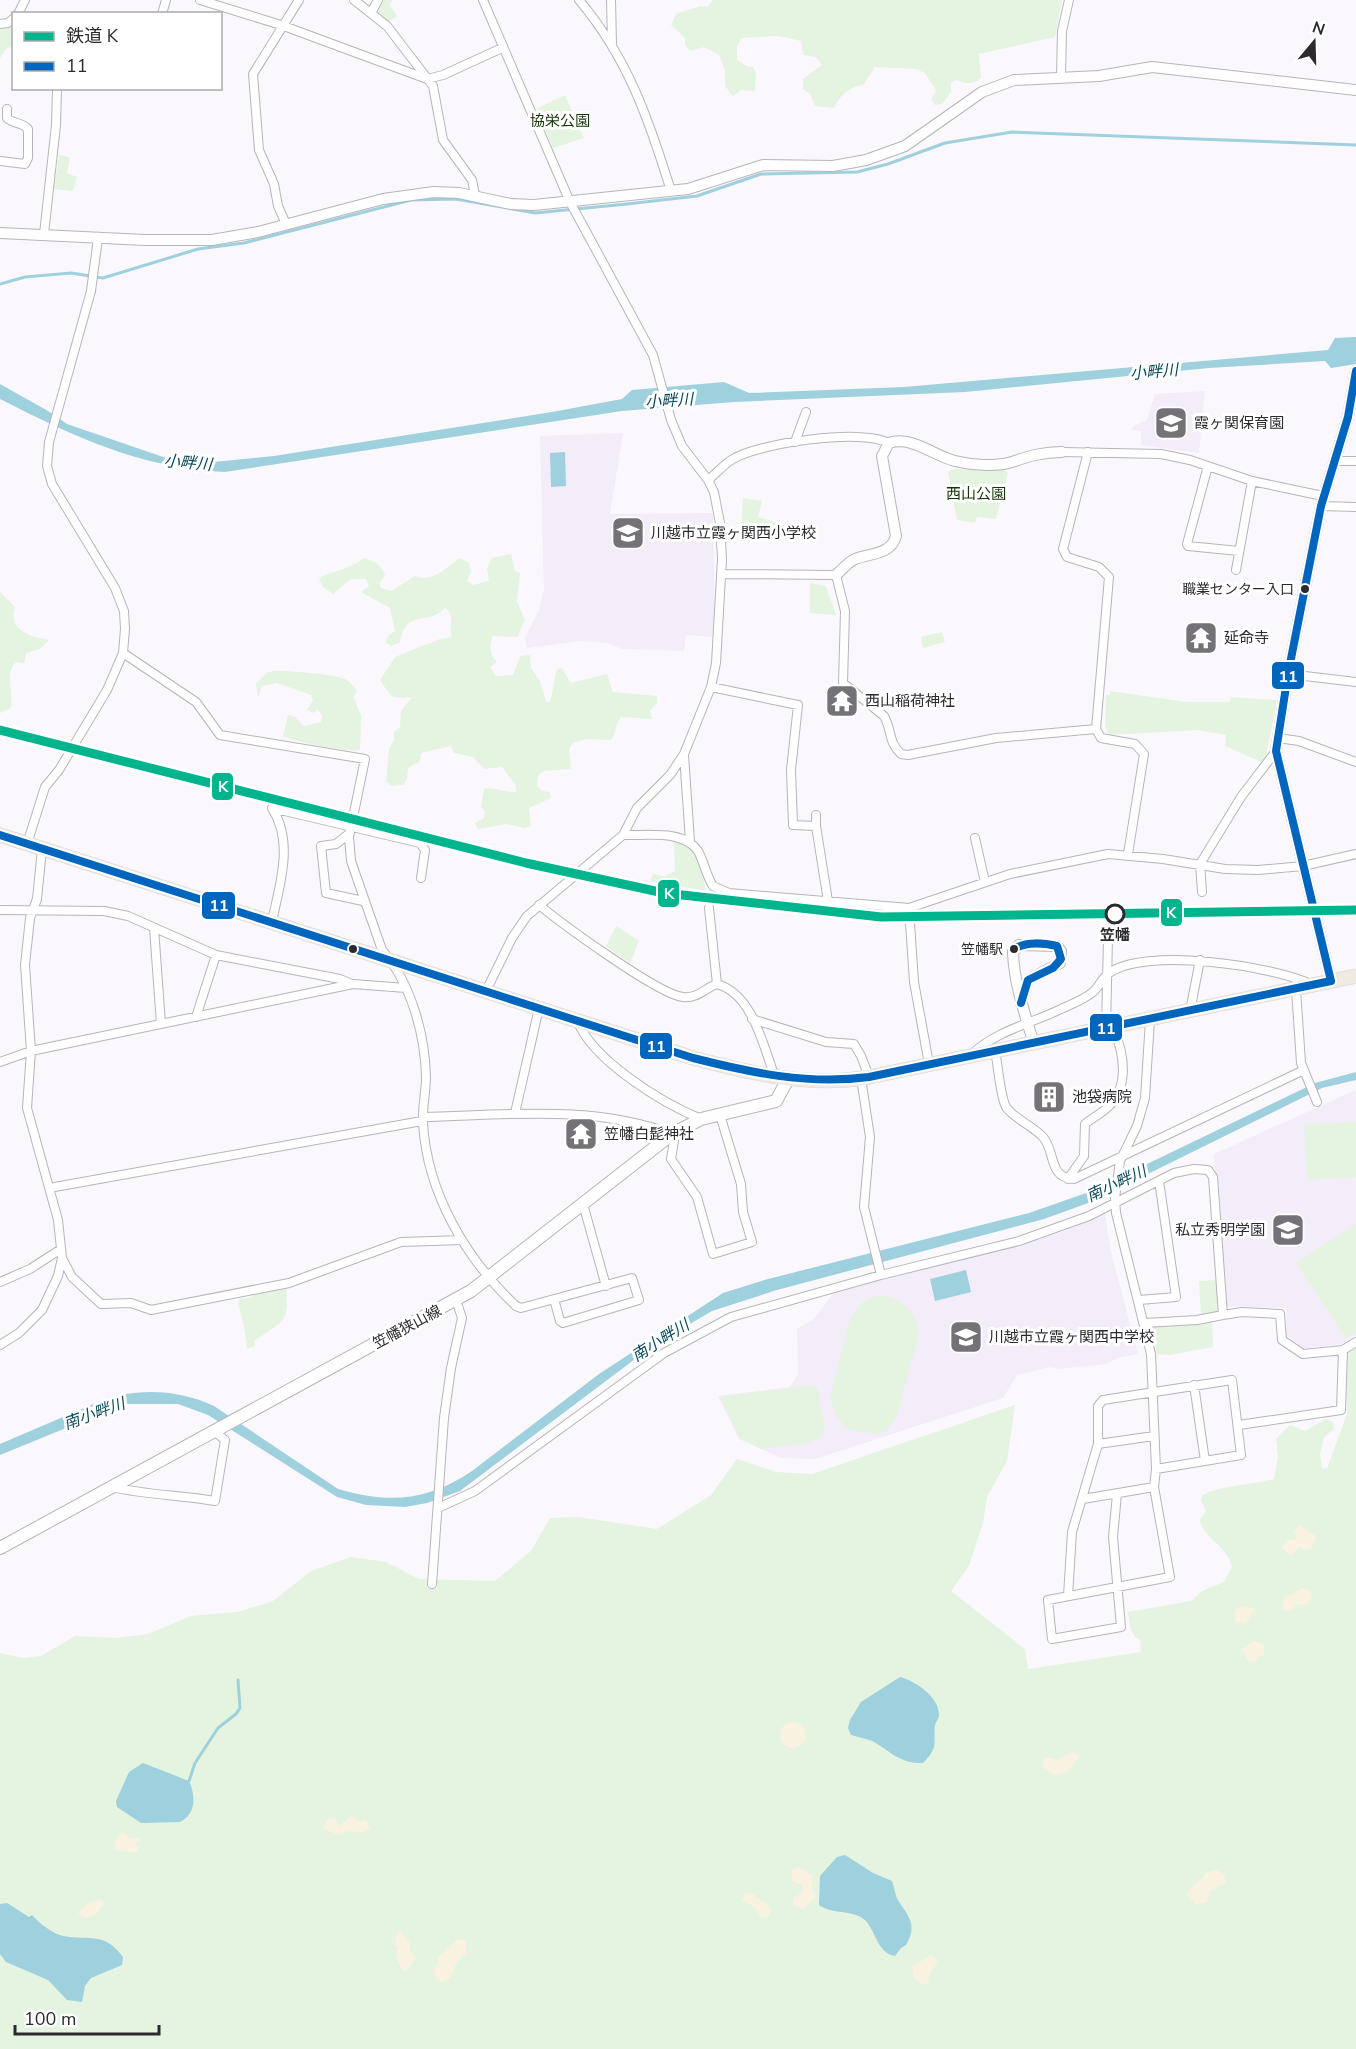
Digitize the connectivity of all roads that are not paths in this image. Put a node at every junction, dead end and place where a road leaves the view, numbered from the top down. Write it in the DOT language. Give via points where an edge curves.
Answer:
graph roads {
  1 [pos="200,0"];
  2 [pos="299,0"];
  3 [pos="354,0"];
  4 [pos="378,0"];
  5 [pos="483,0"];
  6 [pos="579,0"];
  7 [pos="611,0"];
  8 [pos="1069,0"];
  9 [pos="372,13"];
  10 [pos="281,25"];
  11 [pos="612,43"];
  12 [pos="502,48"];
  13 [pos="1062,77"];
  14 [pos="428,79"];
  15 [pos="57,90"];
  16 [pos="1356,90"];
  17 [pos="7,109"];
  18 [pos="0,161"];
  19 [pos="671,191"];
  20 [pos="475,195"];
  21 [pos="570,202"];
  22 [pos="286,224"];
  23 [pos="0,233"];
  24 [pos="44,234"];
  25 [pos="98,238"];
  26 [pos="1356,371"];
  27 [pos="806,412"];
  28 [pos="795,442"];
  29 [pos="889,443"];
  30 [pos="1062,453"];
  31 [pos="1088,453"];
  32 [pos="1335,461"];
  33 [pos="1356,461"];
  34 [pos="1209,466"];
  35 [pos="708,480"];
  36 [pos="1252,481"];
  37 [pos="1322,501"];
  38 [pos="1356,507"];
  39 [pos="1239,551"];
  40 [pos="1236,570"];
  41 [pos="722,574"];
  42 [pos="836,575"];
  43 [pos="123,652"];
  44 [pos="1288,674"];
  45 [pos="1356,682"];
  46 [pos="711,687"];
  47 [pos="1096,729"];
  48 [pos="1278,738"];
  49 [pos="1276,751"];
  50 [pos="684,754"];
  51 [pos="1356,762"];
  52 [pos="816,815"];
  53 [pos="816,826"];
  54 [pos="351,831"];
  55 [pos="0,835"];
  56 [pos="623,835"];
  57 [pos="975,838"];
  58 [pos="690,842"];
  59 [pos="27,844"];
  60 [pos="42,849"];
  61 [pos="1128,854"];
  62 [pos="1356,854"];
  63 [pos="1200,864"];
  64 [pos="1303,866"];
  65 [pos="421,878"];
  66 [pos="985,882"];
  67 [pos="1202,892"];
  68 [pos="363,901"];
  69 [pos="828,901"];
  70 [pos="539,905"];
  71 [pos="709,908"];
  72 [pos="909,908"];
  73 [pos="0,909"];
  74 [pos="34,910"];
  75 [pos="272,921"];
  76 [pos="154,928"];
  77 [pos="1108,936"];
  78 [pos="216,955"];
  79 [pos="1200,960"];
  80 [pos="393,962"];
  81 [pos="1107,974"];
  82 [pos="1356,976"];
  83 [pos="1331,981"];
  84 [pos="353,984"];
  85 [pos="717,984"];
  86 [pos="1313,985"];
  87 [pos="406,988"];
  88 [pos="1296,989"];
  89 [pos="486,991"];
  90 [pos="1021,1003"];
  91 [pos="539,1008"];
  92 [pos="1190,1011"];
  93 [pos="196,1017"];
  94 [pos="752,1019"];
  95 [pos="576,1020"];
  96 [pos="1150,1020"];
  97 [pos="1028,1023"];
  98 [pos="161,1024"];
  99 [pos="1109,1029"];
  100 [pos="1034,1044"];
  101 [pos="995,1051"];
  102 [pos="31,1052"];
  103 [pos="969,1056"];
  104 [pos="0,1062"];
  105 [pos="929,1064"];
  106 [pos="1304,1070"];
  107 [pos="782,1078"];
  108 [pos="865,1078"];
  109 [pos="1317,1102"];
  110 [pos="515,1113"];
  111 [pos="720,1115"];
  112 [pos="423,1119"];
  113 [pos="701,1119"];
  114 [pos="672,1134"];
  115 [pos="1122,1159"];
  116 [pos="1068,1179"];
  117 [pos="1159,1181"];
  118 [pos="49,1188"];
  119 [pos="1115,1201"];
  120 [pos="583,1204"];
  121 [pos="462,1240"];
  122 [pos="62,1253"];
  123 [pos="880,1273"];
  124 [pos="488,1280"];
  125 [pos="0,1282"];
  126 [pos="606,1286"];
  127 [pos="554,1299"];
  128 [pos="456,1300"];
  129 [pos="1139,1300"];
  130 [pos="1223,1315"];
  131 [pos="1144,1323"];
  132 [pos="1356,1342"];
  133 [pos="0,1344"];
  134 [pos="1343,1350"];
  135 [pos="1194,1385"];
  136 [pos="1154,1392"];
  137 [pos="1239,1425"];
  138 [pos="216,1430"];
  139 [pos="1154,1436"];
  140 [pos="1098,1444"];
  141 [pos="1205,1461"];
  142 [pos="1156,1469"];
  143 [pos="112,1487"];
  144 [pos="1154,1487"];
  145 [pos="1117,1494"];
  146 [pos="1083,1499"];
  147 [pos="438,1506"];
  148 [pos="0,1548"];
  149 [pos="432,1584"];
  150 [pos="1116,1588"];
  151 [pos="1068,1596"];
  1 -- 10 [label="street"];
  2 -- 10 [label="street"];
  3 -- 9 [label="street"];
  4 -- 9 [label="street"];
  5 -- 12 [label="street"];
  6 -- 11 [label="street"];
  7 -- 11 [label="street"];
  8 -- 13 [label="street" via="1062,31"];
  9 -- 14 [label="street" via="387,26"];
  10 -- 14 [label="street"];
  10 -- 22 [label="street" via="253,74 259,150"];
  11 -- 19 [label="street" via="655,139"];
  12 -- 14 [label="street"];
  12 -- 21 [label="street"];
  13 -- 16 [label="street" via="1099,76 1152,67"];
  13 -- 19 [label="street" via="1014,80 982,92 919,138 888,154 833,166 763,165 701,186"];
  14 -- 20 [label="street" via="433,86 442,140 472,180"];
  15 -- 24 [label="street"];
  17 -- 18 [label="street" via="11,122 28,129 28,158 22,165"];
  19 -- 21 [label="street"];
  20 -- 21 [label="street" via="511,204"];
  20 -- 22 [label="street" via="409,194"];
  21 -- 35 [label="street" via="647,344 682,446"];
  22 -- 25 [label="street" via="212,240"];
  23 -- 24 [label="street"];
  24 -- 25 [label="street"];
  25 -- 43 [label="street" via="91,291 49,442 47,466 52,484 115,588 125,629"];
  26 -- 32 [label="street" via="1350,410"];
  27 -- 28 [label="street"];
  28 -- 29 [label="street" via="875,437"];
  28 -- 35 [label="street" via="732,459"];
  29 -- 30 [label="street" via="908,442 968,463 1004,463 1030,455"];
  29 -- 42 [label="street" via="882,456 896,536 893,544 853,560"];
  30 -- 31 [label="street"];
  31 -- 34 [label="street" via="1161,454"];
  31 -- 47 [label="street" via="1063,549 1067,556 1099,567 1108,577"];
  32 -- 33 [label="street"];
  32 -- 37 [label="street"];
  34 -- 36 [label="street"];
  34 -- 39 [label="street" via="1187,544"];
  35 -- 41 [label="street" via="720,523"];
  36 -- 37 [label="street"];
  36 -- 39 [label="street"];
  37 -- 38 [label="street"];
  37 -- 44 [label="street"];
  39 -- 40 [label="street"];
  41 -- 42 [label="street"];
  41 -- 46 [label="street" via="719,644"];
  42 -- 47 [label="street" via="846,611 843,683 884,716 889,723 890,740 901,754 996,738"];
  43 -- 54 [label="street" via="196,702 220,735 365,759"];
  43 -- 59 [label="street" via="100,704 45,787"];
  44 -- 45 [label="street"];
  44 -- 48 [label="street"];
  46 -- 50 [label="street"];
  46 -- 53 [label="street" via="798,705 792,750 793,825"];
  47 -- 61 [label="street" via="1101,738 1135,744 1144,754"];
  48 -- 49 [label="street"];
  48 -- 51 [label="street" via="1299,741"];
  49 -- 63 [label="street" via="1237,803"];
  49 -- 64 [label="street"];
  50 -- 56 [label="street" via="638,808"];
  50 -- 58 [label="street"];
  52 -- 53 [label="street"];
  53 -- 69 [label="street"];
  54 -- 65 [label="street" via="420,843 425,850"];
  54 -- 68 [label="street" via="351,861"];
  54 -- 68 [label="street" via="336,844 321,846 326,893"];
  54 -- 75 [label="street" via="272,808 282,823 285,846"];
  55 -- 59 [label="main road"];
  56 -- 58 [label="street" via="674,837"];
  56 -- 70 [label="street"];
  57 -- 66 [label="street"];
  58 -- 69 [label="street" via="709,880 720,890"];
  59 -- 60 [label="main road"];
  60 -- 74 [label="street"];
  60 -- 75 [label="main road"];
  61 -- 63 [label="street"];
  61 -- 66 [label="street" via="1088,858"];
  62 -- 64 [label="street"];
  63 -- 64 [label="street" via="1247,870"];
  63 -- 67 [label="street"];
  64 -- 83 [label="street"];
  66 -- 72 [label="street"];
  68 -- 80 [label="street" via="382,950"];
  69 -- 72 [label="street"];
  70 -- 85 [label="street" via="675,996 694,996"];
  70 -- 89 [label="street" via="512,938"];
  71 -- 85 [label="street"];
  72 -- 105 [label="street" via="914,982"];
  73 -- 74 [label="street"];
  74 -- 76 [label="street" via="104,911"];
  74 -- 102 [label="street" via="25,965"];
  75 -- 80 [label="main road"];
  76 -- 78 [label="street"];
  76 -- 98 [label="street"];
  77 -- 81 [label="street"];
  78 -- 84 [label="street"];
  78 -- 93 [label="street"];
  79 -- 81 [label="street" via="1151,962"];
  79 -- 86 [label="street" via="1281,973"];
  79 -- 92 [label="street"];
  80 -- 87 [label="street"];
  80 -- 89 [label="main road"];
  81 -- 97 [label="street" via="1093,992"];
  81 -- 99 [label="street"];
  82 -- 83 [label="main road"];
  83 -- 86 [label="main road"];
  84 -- 87 [label="street"];
  84 -- 93 [label="street"];
  85 -- 94 [label="street" via="732,991"];
  86 -- 88 [label="main road"];
  87 -- 112 [label="street" via="423,1045"];
  88 -- 92 [label="main road"];
  88 -- 106 [label="street"];
  89 -- 91 [label="main road"];
  90 -- 90 [label="street" via="1014,967 1015,947 1058,946 1060,963 1028,980"];
  90 -- 97 [label="street"];
  91 -- 95 [label="main road"];
  91 -- 110 [label="street"];
  92 -- 96 [label="main road"];
  93 -- 98 [label="street"];
  94 -- 107 [label="street"];
  94 -- 108 [label="street" via="825,1042 854,1044"];
  95 -- 107 [label="main road" via="693,1058"];
  95 -- 113 [label="street" via="589,1042 634,1082 674,1108"];
  96 -- 99 [label="main road"];
  96 -- 115 [label="street" via="1145,1098"];
  97 -- 100 [label="street"];
  97 -- 103 [label="street" via="982,1045"];
  98 -- 102 [label="street"];
  99 -- 100 [label="main road"];
  99 -- 116 [label="street" via="1122,1051 1124,1065 1117,1093 1110,1106 1085,1124 1084,1156"];
  100 -- 101 [label="main road"];
  101 -- 103 [label="main road"];
  101 -- 116 [label="street" via="1006,1107 1045,1139 1059,1175"];
  102 -- 104 [label="street"];
  102 -- 118 [label="street" via="27,1108"];
  103 -- 105 [label="main road"];
  105 -- 108 [label="main road"];
  106 -- 109 [label="street"];
  106 -- 115 [label="street"];
  107 -- 108 [label="main road" via="818,1082"];
  107 -- 111 [label="main road, 笠幡狭山線" via="776,1101"];
  108 -- 123 [label="street" via="870,1137 864,1207"];
  110 -- 112 [label="street"];
  110 -- 114 [label="street" via="576,1113"];
  111 -- 113 [label="main road, 笠幡狭山線"];
  111 -- 114 [label="street" via="741,1184 743,1212 752,1242 712,1253 697,1197 671,1159 675,1140"];
  112 -- 118 [label="street"];
  112 -- 121 [label="street" via="439,1194"];
  113 -- 114 [label="main road, 笠幡狭山線"];
  114 -- 120 [label="main road, 笠幡狭山線"];
  115 -- 116 [label="street"];
  115 -- 119 [label="street"];
  117 -- 119 [label="street"];
  117 -- 129 [label="street" via="1176,1297"];
  117 -- 130 [label="street" via="1194,1169 1208,1170 1213,1177"];
  118 -- 122 [label="street"];
  119 -- 123 [label="street" via="1067,1225 1019,1241"];
  119 -- 129 [label="street"];
  120 -- 124 [label="main road, 笠幡狭山線"];
  120 -- 126 [label="street"];
  121 -- 122 [label="street" via="401,1242 289,1283 152,1310 131,1303 101,1304 72,1277"];
  121 -- 124 [label="street"];
  122 -- 125 [label="street"];
  122 -- 133 [label="street" via="58,1276 42,1310 19,1333"];
  123 -- 147 [label="street" via="731,1317 699,1333 664,1353 475,1491"];
  124 -- 127 [label="street" via="521,1308"];
  124 -- 128 [label="main road, 笠幡狭山線"];
  126 -- 127 [label="street"];
  126 -- 127 [label="street" via="632,1278 639,1300 563,1323"];
  128 -- 138 [label="main road, 笠幡狭山線"];
  128 -- 147 [label="street" via="462,1318 451,1368"];
  129 -- 131 [label="street"];
  130 -- 131 [label="street"];
  130 -- 134 [label="street" via="1275,1313 1282,1317 1282,1340 1303,1354"];
  131 -- 136 [label="street" via="1153,1364"];
  132 -- 134 [label="street"];
  134 -- 137 [label="street" via="1341,1410"];
  135 -- 136 [label="street"];
  135 -- 137 [label="street" via="1232,1380"];
  135 -- 141 [label="street"];
  136 -- 139 [label="street"];
  136 -- 140 [label="street" via="1103,1400 1098,1407"];
  137 -- 141 [label="street" via="1241,1455"];
  138 -- 143 [label="main road, 笠幡狭山線"];
  138 -- 143 [label="street" via="225,1440 215,1501"];
  139 -- 140 [label="street"];
  139 -- 142 [label="street"];
  140 -- 146 [label="street"];
  141 -- 142 [label="street"];
  142 -- 144 [label="street"];
  143 -- 148 [label="main road, 笠幡狭山線"];
  144 -- 145 [label="street"];
  144 -- 150 [label="street" via="1170,1578"];
  145 -- 146 [label="street"];
  145 -- 150 [label="street" via="1113,1537"];
  146 -- 151 [label="street" via="1072,1532"];
  147 -- 149 [label="street"];
  150 -- 151 [label="street"];
  150 -- 151 [label="street" via="1121,1627 1052,1639 1046,1602"];
}
